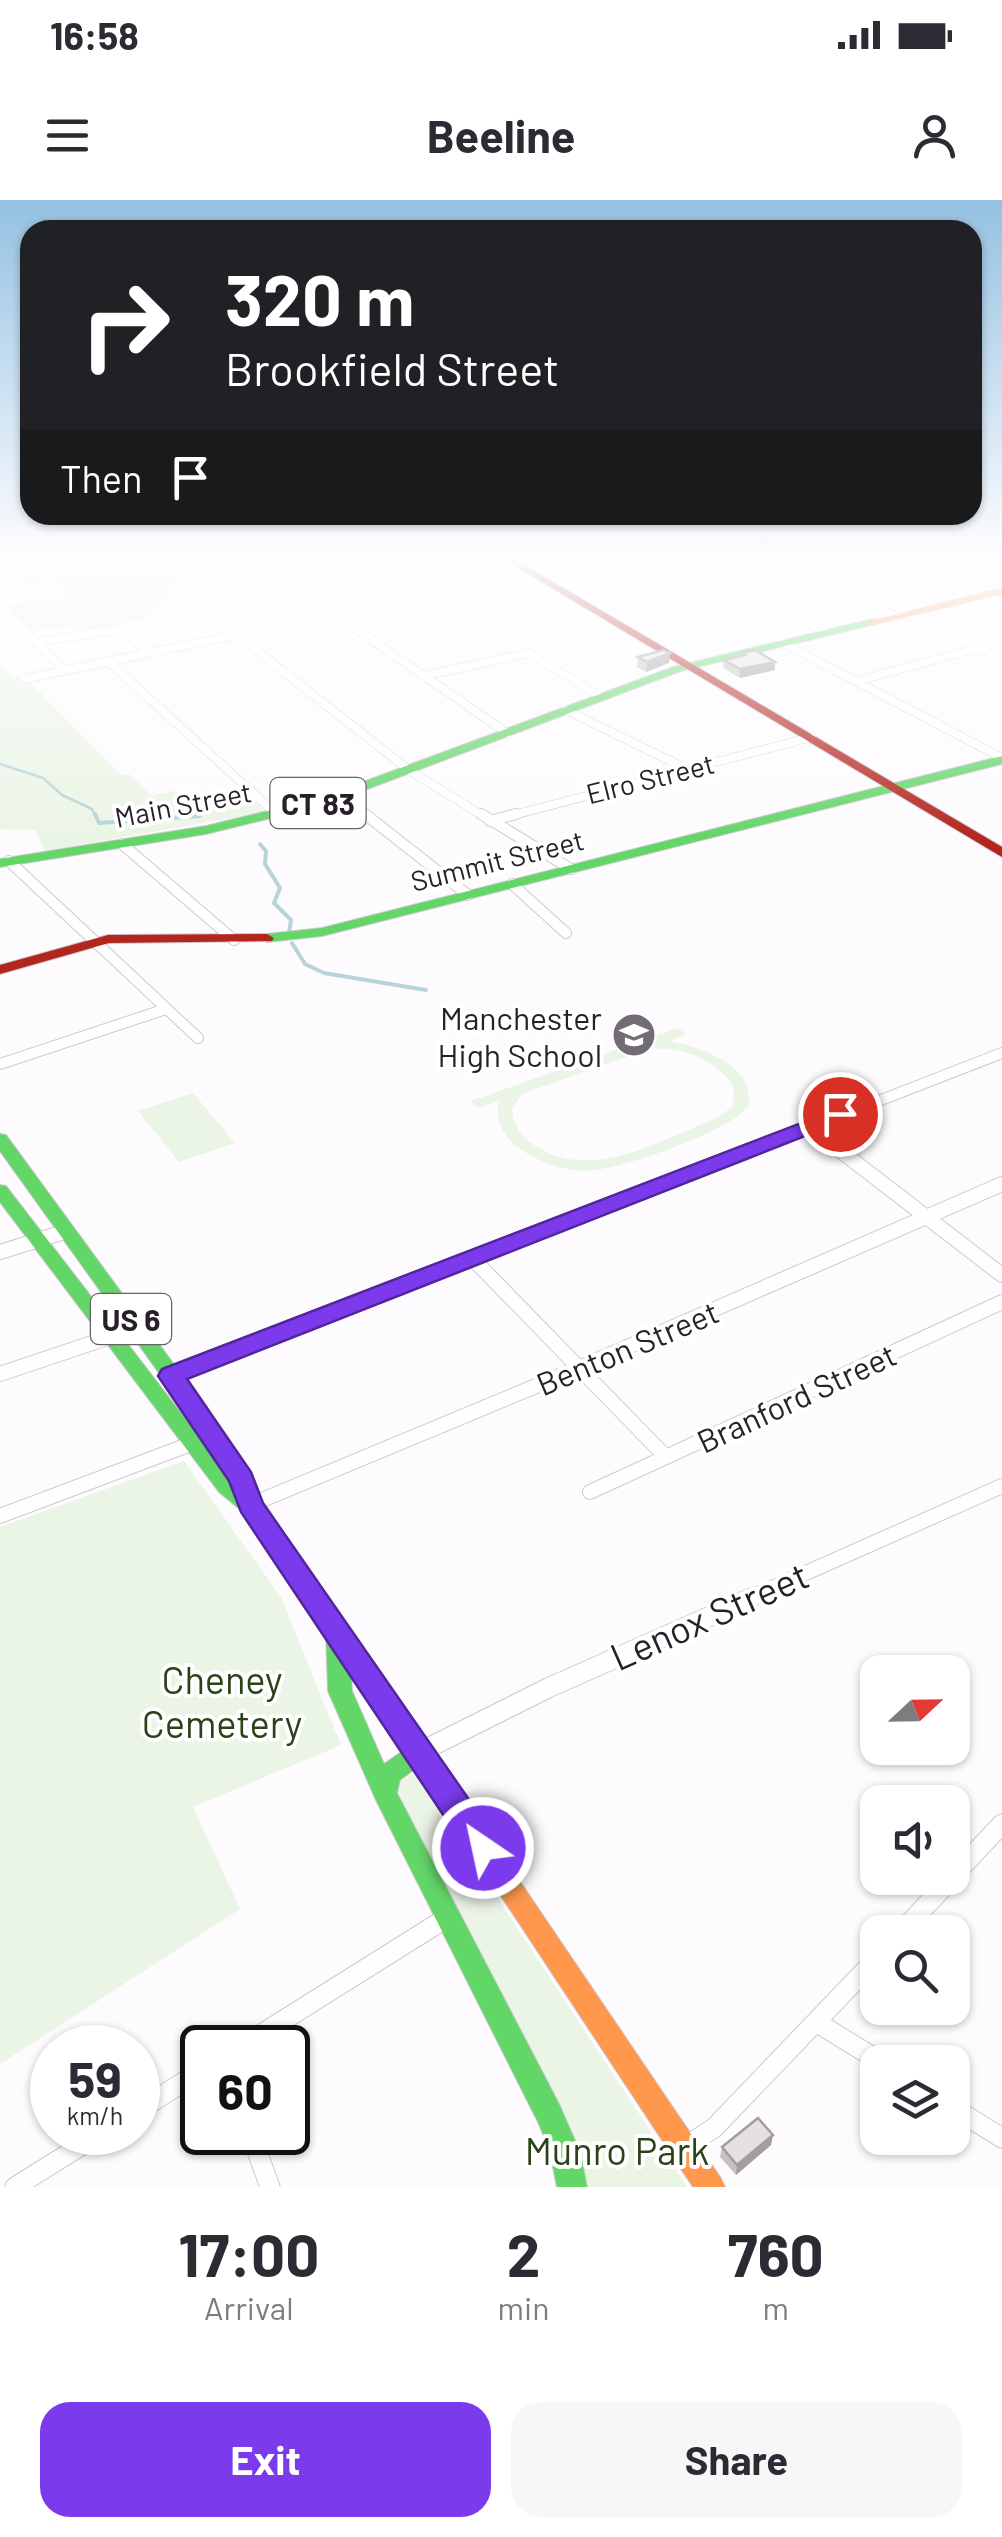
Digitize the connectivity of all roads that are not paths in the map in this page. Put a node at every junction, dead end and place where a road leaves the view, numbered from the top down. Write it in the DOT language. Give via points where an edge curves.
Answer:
graph roads {
  1 [pos="48,653"];
  2 [pos="145,653"];
  3 [pos="258,653"];
  4 [pos="389,653"];
  5 [pos="669,653"];
  6 [pos="740,653"];
  7 [pos="804,653"];
  8 [pos="961,653"];
  9 [pos="108,660"];
  10 [pos="690,665"];
  11 [pos="65,670"];
  12 [pos="422,676"];
  13 [pos="24,678"];
  14 [pos="857,681"];
  15 [pos="601,697"];
  16 [pos="566,710"];
  17 [pos="506,734"];
  18 [pos="812,737"];
  19 [pos="1002,759"];
  20 [pos="686,768"];
  21 [pos="410,771"];
  22 [pos="898,788"];
  23 [pos="342,796"];
  24 [pos="276,814"];
  25 [pos="490,821"];
  26 [pos="122,844"];
  27 [pos="1002,852"];
  28 [pos="4,862"];
  29 [pos="571,869"];
  30 [pos="512,884"];
  31 [pos="468,894"];
  32 [pos="566,932"];
  33 [pos="234,940"];
  34 [pos="95,941"];
  35 [pos="0,970"];
  36 [pos="166,1008"];
  37 [pos="198,1038"];
  38 [pos="1002,1053"];
  39 [pos="0,1064"];
  40 [pos="808,1126"];
  41 [pos="1,1143"];
  42 [pos="1002,1184"];
  43 [pos="0,1190"];
  44 [pos="928,1218"];
  45 [pos="67,1231"];
  46 [pos="38,1240"];
  47 [pos="0,1252"];
  48 [pos="474,1259"];
  49 [pos="1002,1275"];
  50 [pos="1002,1302"];
  51 [pos="137,1328"];
  52 [pos="111,1336"];
  53 [pos="578,1369"];
  54 [pos="0,1374"];
  55 [pos="171,1376"];
  56 [pos="148,1385"];
  57 [pos="212,1436"];
  58 [pos="194,1443"];
  59 [pos="666,1457"];
  60 [pos="1002,1486"];
  61 [pos="590,1492"];
  62 [pos="250,1505"];
  63 [pos="0,1516"];
  64 [pos="337,1628"];
  65 [pos="420,1752"];
  66 [pos="385,1792"];
  67 [pos="1002,1824"];
  68 [pos="970,1858"];
  69 [pos="935,1895"];
  70 [pos="916,1915"];
  71 [pos="448,1918"];
  72 [pos="860,1976"];
  73 [pos="816,2022"];
  74 [pos="276,2025"];
  75 [pos="860,2049"];
  76 [pos="970,2118"];
  77 [pos="1002,2138"];
  78 [pos="684,2147"];
  79 [pos="66,2155"];
  80 [pos="258,2155"];
  81 [pos="15,2187"];
  82 [pos="270,2187"];
  83 [pos="572,2187"];
  84 [pos="710,2187"];
  1 -- 11 [label="street"];
  2 -- 9 [label="street"];
  3 -- 21 [label="street"];
  4 -- 12 [label="street"];
  5 -- 10 [label="main road"];
  6 -- 10 [label="main road, Main Street / CT 83"];
  7 -- 14 [label="street"];
  8 -- 14 [label="street"];
  9 -- 11 [label="street"];
  9 -- 24 [label="street"];
  10 -- 15 [label="main road, Main Street / CT 83"];
  10 -- 18 [label="main road"];
  11 -- 13 [label="street"];
  12 -- 15 [label="street" via="529,653"];
  12 -- 17 [label="street"];
  14 -- 19 [label="street"];
  15 -- 16 [label="main road, Main Street / CT 83"];
  16 -- 17 [label="main road, Main Street / CT 83"];
  16 -- 20 [label="street"];
  17 -- 21 [label="main road, Main Street / CT 83"];
  18 -- 20 [label="street, Elro Street"];
  18 -- 22 [label="main road"];
  19 -- 22 [label="main road, Summit Street"];
  20 -- 25 [label="street, Elro Street"];
  21 -- 23 [label="main road, Main Street / CT 83"];
  21 -- 25 [label="street"];
  22 -- 27 [label="main road"];
  22 -- 29 [label="main road, Summit Street"];
  23 -- 24 [label="main road, Main Street / CT 83"];
  23 -- 31 [label="street"];
  24 -- 26 [label="main road, Main Street / CT 83"];
  25 -- 29 [label="street"];
  26 -- 28 [label="main road, Main Street / CT 83"];
  26 -- 33 [label="street"];
  28 -- 34 [label="street"];
  29 -- 30 [label="main road, Summit Street"];
  30 -- 31 [label="main road, Summit Street"];
  30 -- 32 [label="street"];
  31 -- 33 [label="main road, Summit Street" via="293,937"];
  33 -- 34 [label="main road, Summit Street"];
  34 -- 35 [label="main road, Summit Street"];
  34 -- 36 [label="street"];
  36 -- 37 [label="street"];
  36 -- 39 [label="street"];
  38 -- 40 [label="street"];
  40 -- 44 [label="street"];
  40 -- 48 [label="street"];
  41 -- 45 [label="main road, US 6"];
  42 -- 44 [label="street, Benton Street"];
  43 -- 46 [label="main road, US 6"];
  44 -- 49 [label="street"];
  44 -- 53 [label="street, Benton Street"];
  45 -- 46 [label="street"];
  45 -- 51 [label="main road, US 6"];
  46 -- 47 [label="street"];
  46 -- 52 [label="main road, US 6"];
  48 -- 53 [label="street"];
  48 -- 55 [label="street"];
  50 -- 59 [label="street, Branford Street"];
  51 -- 52 [label="street"];
  51 -- 55 [label="main road, US 6"];
  52 -- 54 [label="street"];
  52 -- 56 [label="main road, US 6"];
  53 -- 59 [label="street"];
  53 -- 62 [label="street, Benton Street"];
  55 -- 56 [label="street"];
  55 -- 57 [label="main road, US 6"];
  56 -- 58 [label="main road, US 6"];
  57 -- 58 [label="street"];
  57 -- 62 [label="main road, US 6" via="242,1479"];
  58 -- 62 [label="main road, US 6" via="226,1487"];
  58 -- 63 [label="street"];
  59 -- 61 [label="street, Branford Street"];
  60 -- 65 [label="street, Lenox Street" via="583,1672"];
  62 -- 64 [label="main road, US 6"];
  64 -- 65 [label="main road, US 6"];
  64 -- 66 [label="main road" via="340,1692"];
  65 -- 66 [label="main road" via="389,1774"];
  65 -- 78 [label="main road, US 6"];
  66 -- 71 [label="main road"];
  67 -- 68 [label="street"];
  69 -- 70 [label="street"];
  71 -- 74 [label="street"];
  71 -- 83 [label="main road" via="549,2114"];
  72 -- 73 [label="street"];
  73 -- 75 [label="street"];
  73 -- 78 [label="street" via="714,2128"];
  76 -- 77 [label="street"];
  78 -- 84 [label="main road, US 6"];
  79 -- 81 [label="street"];
  80 -- 82 [label="street"];
}
